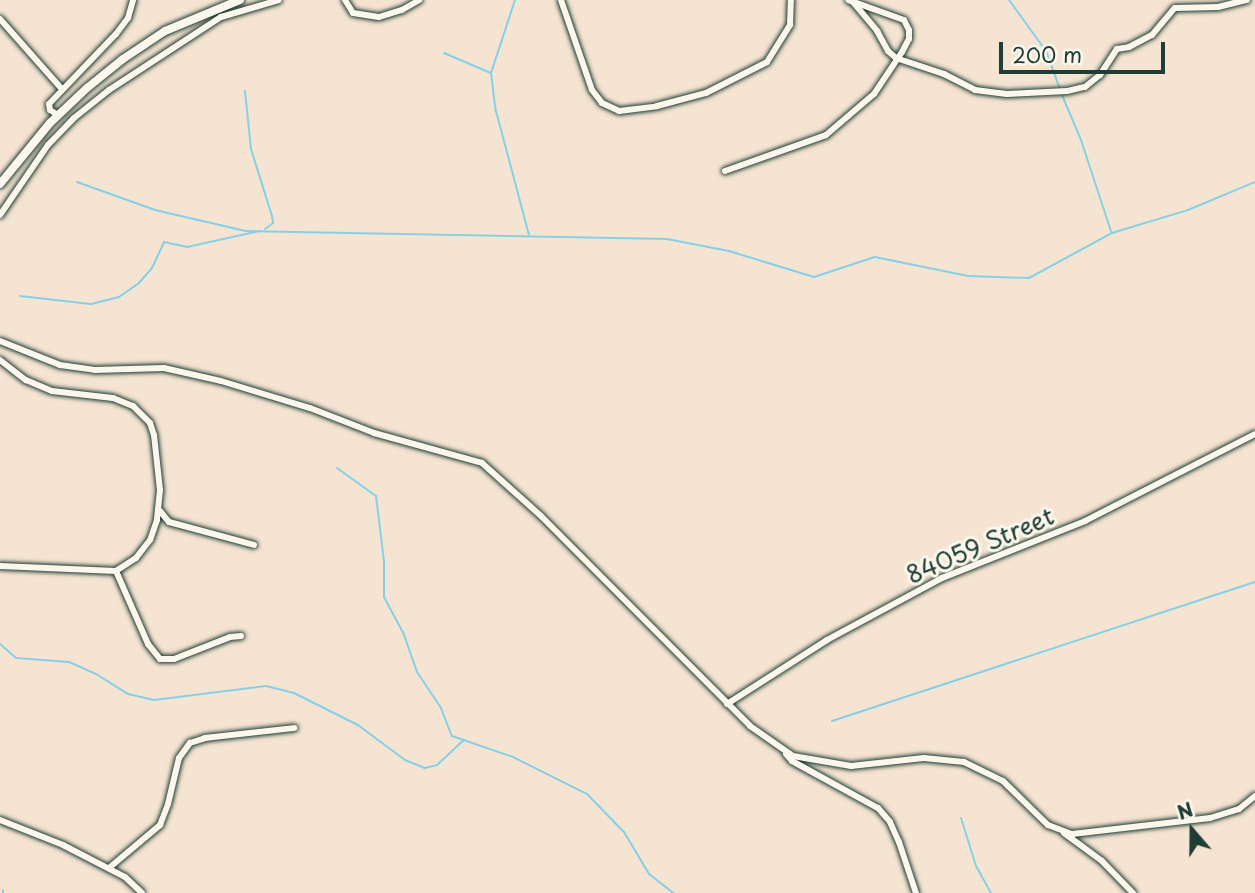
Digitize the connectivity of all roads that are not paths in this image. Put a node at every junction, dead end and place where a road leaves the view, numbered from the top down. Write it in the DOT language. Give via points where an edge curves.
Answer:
graph roads {
  1 [pos="134,0"];
  2 [pos="240,0"];
  3 [pos="279,0"];
  4 [pos="345,0"];
  5 [pos="419,0"];
  6 [pos="562,0"];
  7 [pos="791,0"];
  8 [pos="1247,0"];
  9 [pos="850,1"];
  10 [pos="218,7"];
  11 [pos="221,17"];
  12 [pos="0,19"];
  13 [pos="896,58"];
  14 [pos="62,89"];
  15 [pos="62,112"];
  16 [pos="74,118"];
  17 [pos="725,172"];
  18 [pos="0,184"];
  19 [pos="0,215"];
  20 [pos="0,341"];
  21 [pos="0,360"];
  22 [pos="1255,434"];
  23 [pos="159,506"];
  24 [pos="254,545"];
  25 [pos="0,566"];
  26 [pos="116,571"];
  27 [pos="241,636"];
  28 [pos="727,704"];
  29 [pos="294,728"];
  30 [pos="780,748"];
  31 [pos="1255,796"];
  32 [pos="0,820"];
  33 [pos="1062,832"];
  34 [pos="108,868"];
  35 [pos="139,890"];
  36 [pos="148,893"];
  37 [pos="916,893"];
  38 [pos="1133,893"];
  1 -- 14 [label="street" via="116,34"];
  2 -- 10 [label="main road"];
  3 -- 11 [label="street"];
  4 -- 5 [label="street" via="353,13 379,17"];
  6 -- 7 [label="street" via="592,90 602,103 619,111 706,93 767,62 790,25"];
  8 -- 13 [label="street" via="1175,8 1152,35 1111,54 1095,81 1067,91 988,93"];
  9 -- 13 [label="street"];
  9 -- 13 [label="street" via="904,20 909,39"];
  10 -- 11 [label="street"];
  10 -- 15 [label="main road" via="165,31"];
  11 -- 16 [label="street"];
  12 -- 14 [label="street"];
  13 -- 17 [label="street" via="874,94 825,135"];
  14 -- 15 [label="street" via="49,104 50,110"];
  15 -- 16 [label="street"];
  15 -- 18 [label="main road"];
  16 -- 19 [label="street" via="48,145"];
  20 -- 28 [label="street" via="60,365 95,370 164,368 210,378 374,433 482,463 541,516"];
  21 -- 23 [label="street" via="26,380 52,391 113,398 134,406 150,423 154,435"];
  22 -- 28 [label="street, 84059 Street" via="1085,521 942,578 827,640"];
  23 -- 24 [label="street" via="169,522"];
  23 -- 26 [label="street" via="150,540 136,558"];
  25 -- 26 [label="street"];
  26 -- 27 [label="street" via="148,644 160,659 174,659"];
  28 -- 30 [label="street"];
  29 -- 34 [label="street" via="190,743 179,758 160,825"];
  30 -- 33 [label="street" via="812,761 851,766 924,758 964,762 1003,781 1048,825"];
  30 -- 37 [label="street" via="792,761 877,808 890,822"];
  31 -- 33 [label="street" via="1239,809 1210,818"];
  32 -- 34 [label="street"];
  33 -- 38 [label="street" via="1102,861"];
  34 -- 35 [label="street"];
  35 -- 36 [label="street"];
}
